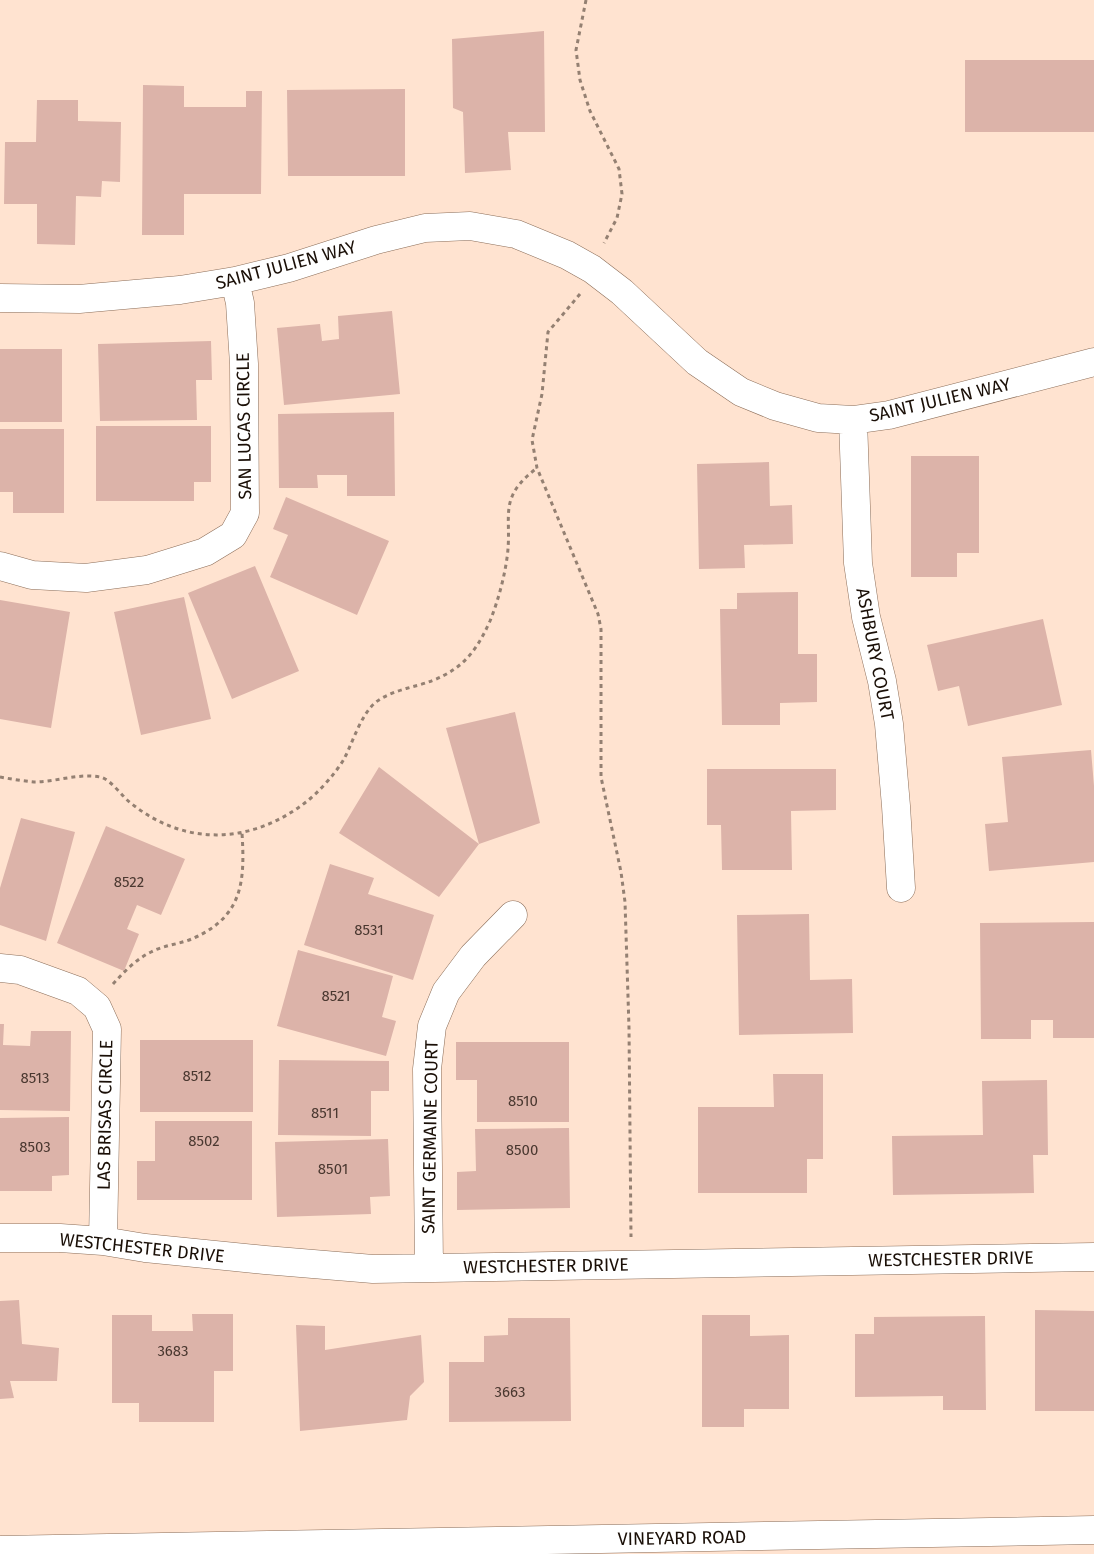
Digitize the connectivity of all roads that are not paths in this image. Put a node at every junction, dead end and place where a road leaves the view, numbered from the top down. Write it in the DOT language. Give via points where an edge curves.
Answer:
graph roads {
  1 [pos="235,281"];
  2 [pos="0,298"];
  3 [pos="1094,362"];
  4 [pos="853,420"];
  5 [pos="0,566"];
  6 [pos="901,888"];
  7 [pos="514,915"];
  8 [pos="0,968"];
  9 [pos="0,1238"];
  10 [pos="102,1241"];
  11 [pos="1094,1257"];
  12 [pos="429,1268"];
  13 [pos="1094,1530"];
  14 [pos="0,1550"];
  1 -- 2 [label="street, SAINT JULIEN WAY" via="79,300"];
  1 -- 4 [label="street, SAINT JULIEN WAY" via="425,228 470,226 516,234 592,269 622,292 697,362 741,392 818,418"];
  1 -- 5 [label="street, SAN LUCAS CIRCLE" via="240,303 244,364 246,513 233,535 205,552 147,570 86,578 32,575"];
  3 -- 4 [label="street, SAINT JULIEN WAY" via="889,415"];
  4 -- 6 [label="street, ASHBURY COURT" via="858,563 866,618 889,724"];
  7 -- 12 [label="street, SAINT GERMAINE COURT" via="473,956 446,992 432,1026 427,1069"];
  8 -- 10 [label="street, LAS BRISAS CIRCLE" via="20,970 78,991 97,1007 107,1029"];
  9 -- 10 [label="street, WESTCHESTER DRIVE"];
  10 -- 12 [label="street, WESTCHESTER DRIVE" via="265,1260 373,1268"];
  11 -- 12 [label="street, WESTCHESTER DRIVE"];
  13 -- 14 [label="street, VINEYARD ROAD"];
}
